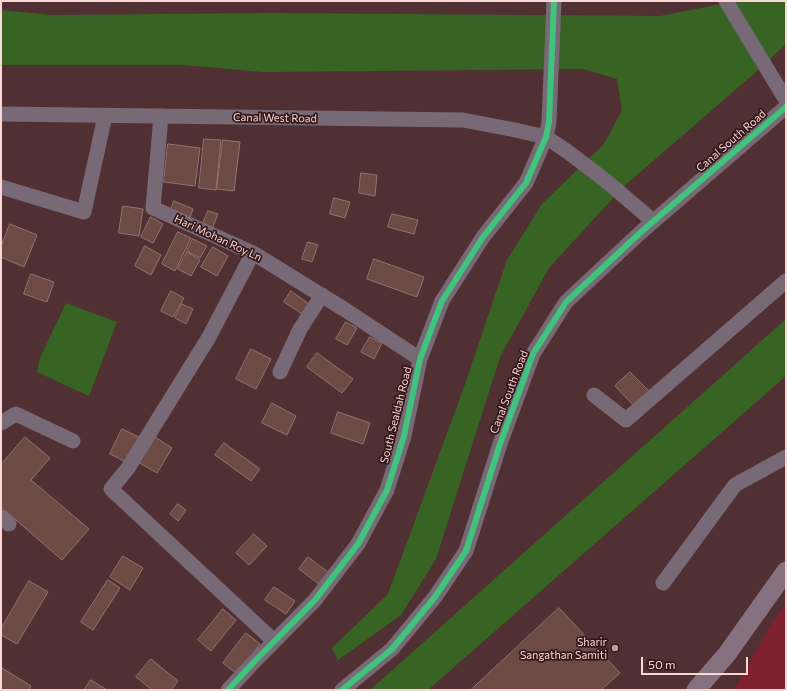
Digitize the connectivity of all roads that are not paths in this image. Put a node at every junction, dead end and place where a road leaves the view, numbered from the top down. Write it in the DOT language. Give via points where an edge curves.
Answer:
graph roads {
  1 [pos="554,1"];
  2 [pos="726,1"];
  3 [pos="786,100"];
  4 [pos="786,107"];
  5 [pos="1,114"];
  6 [pos="105,116"];
  7 [pos="161,116"];
  8 [pos="546,137"];
  9 [pos="1,187"];
  10 [pos="654,221"];
  11 [pos="253,253"];
  12 [pos="786,281"];
  13 [pos="322,295"];
  14 [pos="420,359"];
  15 [pos="280,372"];
  16 [pos="594,395"];
  17 [pos="1,423"];
  18 [pos="73,441"];
  19 [pos="786,457"];
  20 [pos="786,571"];
  21 [pos="662,583"];
  22 [pos="274,641"];
  23 [pos="228,690"];
  24 [pos="342,690"];
  25 [pos="696,690"];
  1 -- 8 [label="street, South Sealdah Road" via="549,122"];
  2 -- 3 [label="street"];
  4 -- 10 [label="street, Canal South Road"];
  5 -- 6 [label="street, Canal West Road"];
  6 -- 7 [label="street, Canal West Road"];
  6 -- 9 [label="street" via="84,212"];
  7 -- 8 [label="street, Canal West Road" via="463,120"];
  7 -- 11 [label="street, Hari Mohan Roy Ln" via="153,208"];
  8 -- 10 [label="street" via="605,180"];
  8 -- 14 [label="street, South Sealdah Road" via="526,183 483,237 442,301"];
  10 -- 24 [label="street, Canal South Road" via="566,302 533,354 500,444 466,551 435,597 392,649"];
  11 -- 13 [label="street, Hari Mohan Roy Ln"];
  11 -- 22 [label="street" via="209,337 128,468 111,489"];
  12 -- 16 [label="street" via="626,420"];
  13 -- 14 [label="street, Hari Mohan Roy Ln"];
  13 -- 15 [label="street" via="300,329"];
  14 -- 22 [label="street, South Sealdah Road" via="404,436 387,490 358,544 315,600"];
  17 -- 18 [label="street" via="16,414"];
  19 -- 21 [label="street" via="735,485"];
  20 -- 25 [label="main road" via="727,654"];
  22 -- 23 [label="street, South Sealdah Road"];
}
